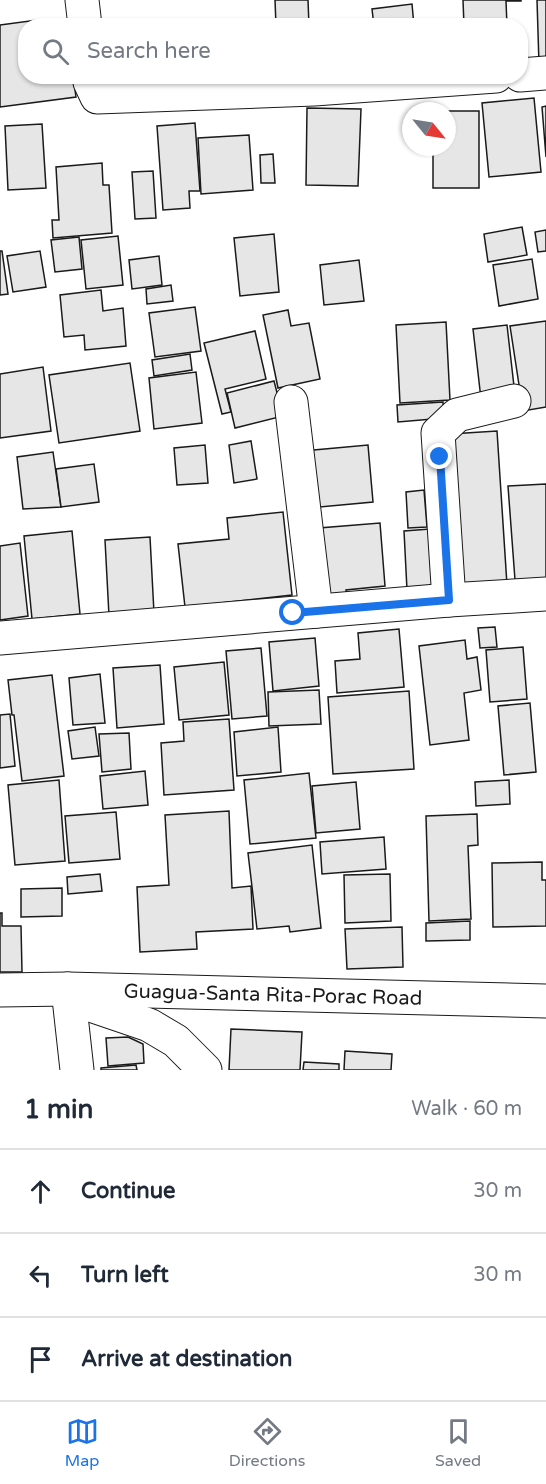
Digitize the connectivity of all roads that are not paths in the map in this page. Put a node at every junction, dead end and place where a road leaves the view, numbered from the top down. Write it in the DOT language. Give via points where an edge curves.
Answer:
graph roads {
  1 [pos="82,0"];
  2 [pos="84,18"];
  3 [pos="546,73"];
  4 [pos="528,74"];
  5 [pos="91,84"];
  6 [pos="384,84"];
  7 [pos="514,401"];
  8 [pos="291,402"];
  9 [pos="546,594"];
  10 [pos="449,600"];
  11 [pos="316,611"];
  12 [pos="0,638"];
  13 [pos="0,990"];
  14 [pos="69,993"];
  15 [pos="546,1000"];
  16 [pos="76,1070"];
  17 [pos="205,1070"];
  1 -- 2 [label="street"];
  3 -- 4 [label="street"];
  5 -- 6 [label="street" via="98,97"];
  7 -- 10 [label="street" via="457,415 438,433"];
  8 -- 11 [label="street"];
  9 -- 10 [label="street"];
  10 -- 11 [label="street"];
  11 -- 12 [label="street"];
  13 -- 14 [label="street, Guagua-Santa Rita-Porac Road"];
  14 -- 15 [label="street, Guagua-Santa Rita-Porac Road"];
  14 -- 16 [label="street"];
  14 -- 17 [label="street" via="149,1025 176,1041"];
}
